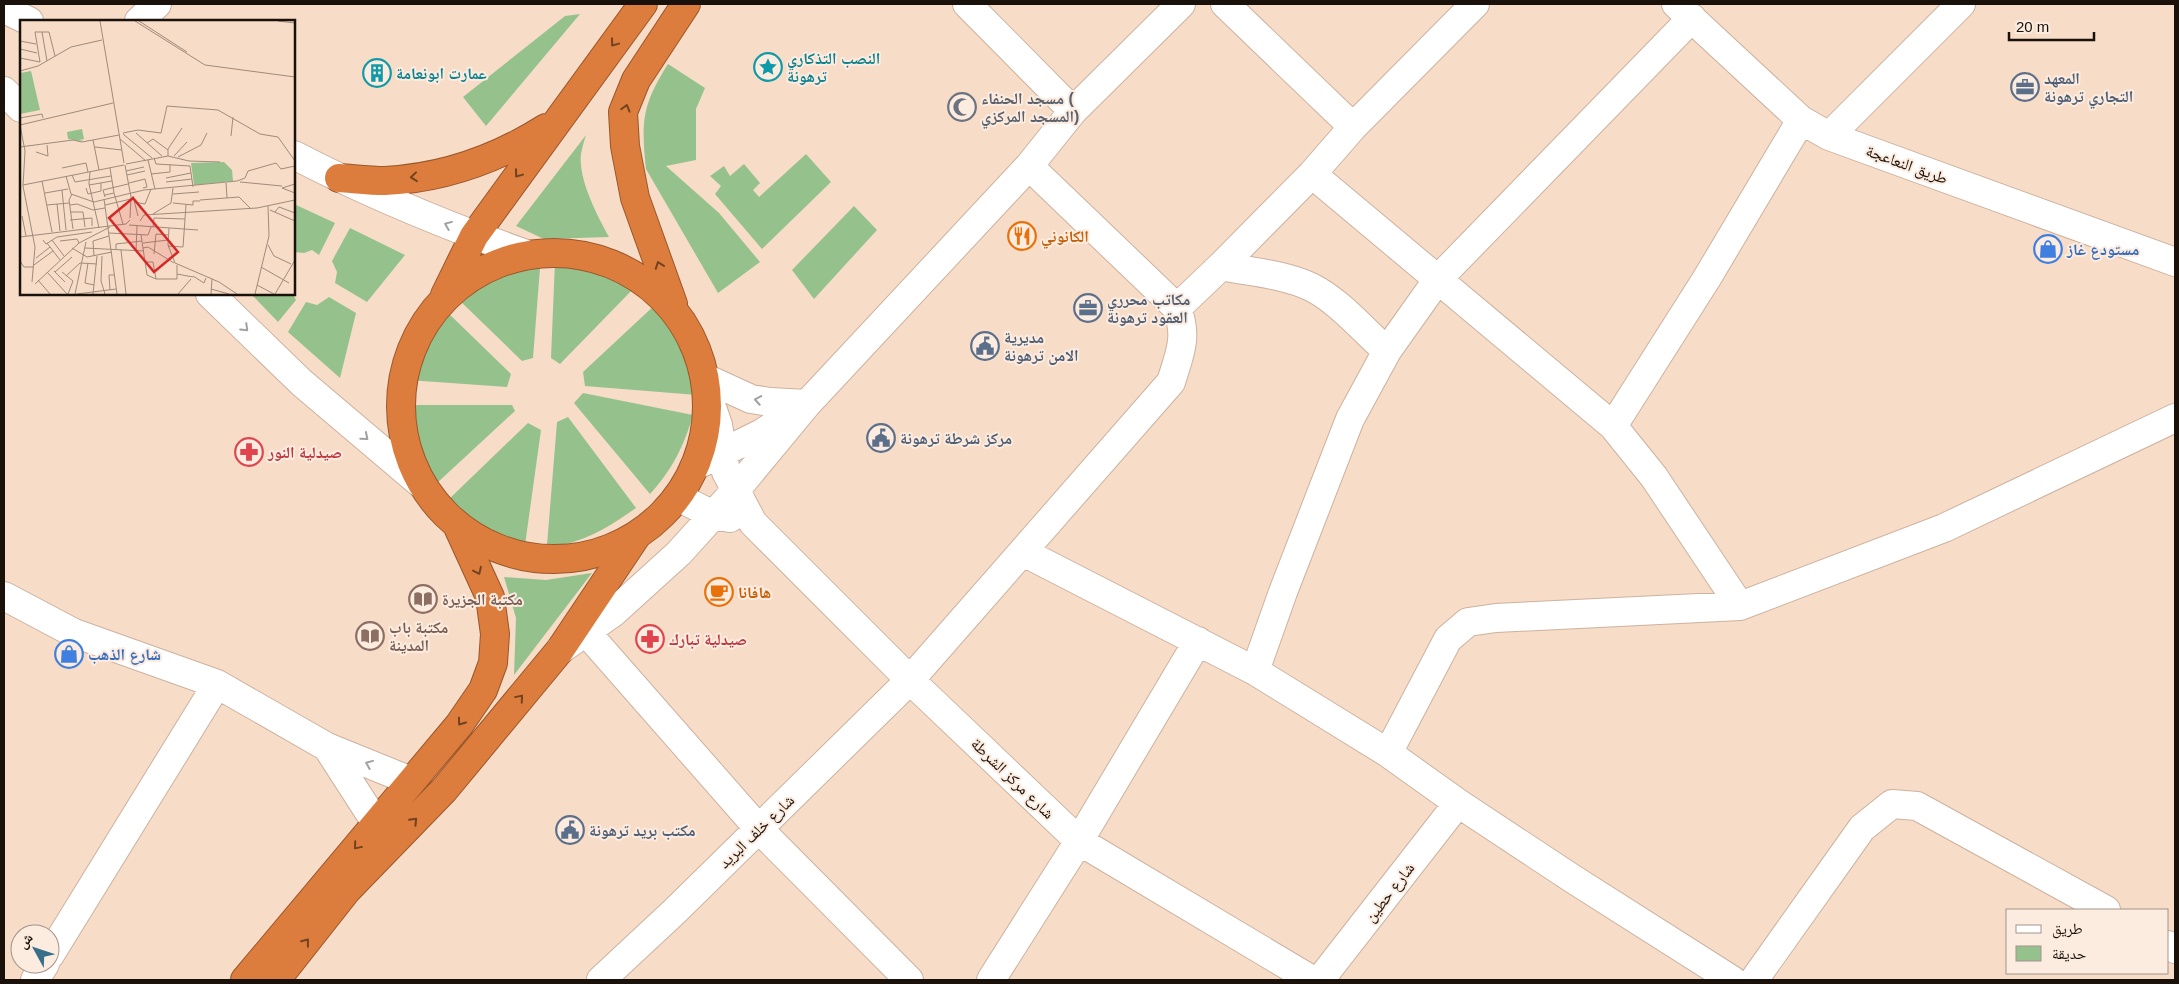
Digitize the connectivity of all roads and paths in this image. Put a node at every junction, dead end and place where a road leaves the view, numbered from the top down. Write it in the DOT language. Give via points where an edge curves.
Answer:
graph roads {
  1 [pos="157,4"];
  2 [pos="643,4"];
  3 [pos="686,4"];
  4 [pos="967,4"];
  5 [pos="1182,4"];
  6 [pos="1225,4"];
  7 [pos="1475,4"];
  8 [pos="1961,4"];
  9 [pos="4,9"];
  10 [pos="1684,11"];
  11 [pos="27,20"];
  12 [pos="141,20"];
  13 [pos="4,91"];
  14 [pos="20,107"];
  15 [pos="1073,110"];
  16 [pos="1800,120"];
  17 [pos="556,122"];
  18 [pos="1353,126"];
  19 [pos="1829,136"];
  20 [pos="295,156"];
  21 [pos="1029,166"];
  22 [pos="1312,174"];
  23 [pos="339,178"];
  24 [pos="474,236"];
  25 [pos="526,254"];
  26 [pos="2175,262"];
  27 [pos="1221,266"];
  28 [pos="1438,279"];
  29 [pos="211,295"];
  30 [pos="443,298"];
  31 [pos="1177,308"];
  32 [pos="675,310"];
  33 [pos="1387,351"];
  34 [pos="706,387"];
  35 [pos="807,404"];
  36 [pos="2175,418"];
  37 [pos="1613,426"];
  38 [pos="722,454"];
  39 [pos="695,466"];
  40 [pos="420,483"];
  41 [pos="735,491"];
  42 [pos="678,497"];
  43 [pos="713,515"];
  44 [pos="753,523"];
  45 [pos="458,527"];
  46 [pos="637,535"];
  47 [pos="1023,552"];
  48 [pos="4,596"];
  49 [pos="1740,606"];
  50 [pos="587,633"];
  51 [pos="1198,641"];
  52 [pos="560,650"];
  53 [pos="1255,671"];
  54 [pos="910,680"];
  55 [pos="217,684"];
  56 [pos="326,747"];
  57 [pos="1388,753"];
  58 [pos="411,781"];
  59 [pos="1458,803"];
  60 [pos="376,823"];
  61 [pos="759,829"];
  62 [pos="1079,840"];
  63 [pos="2104,909"];
  64 [pos="60,939"];
  65 [pos="245,980"];
  66 [pos="276,980"];
  67 [pos="601,980"];
  68 [pos="909,980"];
  69 [pos="991,980"];
  70 [pos="1312,980"];
  71 [pos="1320,980"];
  72 [pos="1732,980"];
  73 [pos="1754,980"];
  1 -- 12 [label="street"];
  2 -- 17 [label="highway, one-way"];
  32 -- 3 [label="highway, one-way" via="635,198 625,146 623,112 636,80"];
  4 -- 15 [label="street"];
  5 -- 15 [label="street"];
  6 -- 18 [label="street"];
  7 -- 18 [label="street"];
  8 -- 19 [label="street"];
  9 -- 11 [label="street"];
  10 -- 16 [label="street, طريق النعاعجة"];
  10 -- 28 [label="street"];
  13 -- 14 [label="street"];
  15 -- 21 [label="street"];
  16 -- 19 [label="street, طريق النعاعجة"];
  16 -- 37 [label="street" via="1707,278"];
  17 -- 23 [label="highway, one-way" via="516,146 474,164 439,174 385,181"];
  17 -- 24 [label="highway, one-way"];
  18 -- 22 [label="street"];
  19 -- 26 [label="street, طريق النعاعجة"];
  20 -- 23 [label="street"];
  21 -- 31 [label="street"];
  21 -- 35 [label="street"];
  22 -- 27 [label="street"];
  22 -- 28 [label="street"];
  24 -- 23 [label="street, one-way"];
  24 -- 25 [label="street"];
  24 -- 30 [label="highway"];
  25 -- 30 [label="highway" via="481,270"];
  25 -- 32 [label="highway" via="568,252 608,262 646,282"];
  27 -- 31 [label="street"];
  27 -- 33 [label="street" via="1311,287 1334,303"];
  28 -- 33 [label="street"];
  28 -- 37 [label="street"];
  29 -- 40 [label="street, one-way" via="302,383"];
  30 -- 40 [label="highway" via="420,330 404,368 400,407 405,447"];
  31 -- 47 [label="street, شارع خلف البريد" via="1183,324 1182,349 1171,382"];
  32 -- 34 [label="highway" via="691,336 702,364"];
  33 -- 53 [label="street" via="1350,419"];
  35 -- 34 [label="street, one-way" via="751,399"];
  34 -- 38 [label="street, شارع مركز الشرطة" via="718,425"];
  34 -- 39 [label="highway" via="706,431"];
  35 -- 38 [label="street"];
  35 -- 41 [label="street"];
  36 -- 49 [label="street" via="1944,528"];
  37 -- 49 [label="street" via="1654,477"];
  38 -- 39 [label="street"];
  38 -- 41 [label="street, شارع مركز الشرطة"];
  39 -- 42 [label="highway"];
  40 -- 45 [label="highway"];
  41 -- 43 [label="street"];
  41 -- 44 [label="street, شارع مركز الشرطة"];
  42 -- 43 [label="street"];
  42 -- 46 [label="highway"];
  43 -- 44 [label="street"];
  43 -- 50 [label="street" via="679,553"];
  44 -- 54 [label="street, شارع مركز الشرطة"];
  45 -- 46 [label="highway" via="499,550 546,560 593,555"];
  45 -- 58 [label="highway, one-way" via="490,597 496,634 493,663 483,690 464,718"];
  46 -- 52 [label="highway"];
  47 -- 51 [label="street"];
  47 -- 54 [label="street, شارع خلف البريد"];
  48 -- 55 [label="street" via="74,633"];
  49 -- 57 [label="street" via="1468,622 1448,639"];
  50 -- 52 [label="street"];
  50 -- 61 [label="street"];
  51 -- 53 [label="street"];
  51 -- 62 [label="street"];
  66 -- 52 [label="highway, one-way" via="347,890 444,790"];
  53 -- 57 [label="street"];
  54 -- 61 [label="street, شارع خلف البريد"];
  54 -- 62 [label="street, شارع مركز الشرطة"];
  55 -- 56 [label="street"];
  55 -- 64 [label="street"];
  58 -- 56 [label="street, one-way"];
  56 -- 60 [label="street"];
  57 -- 59 [label="street"];
  58 -- 60 [label="highway"];
  59 -- 71 [label="street, شارع حطين"];
  59 -- 72 [label="street"];
  60 -- 65 [label="highway, one-way"];
  61 -- 67 [label="street, شارع خلف البريد"];
  61 -- 68 [label="street"];
  62 -- 69 [label="street"];
  62 -- 70 [label="street, شارع مركز الشرطة"];
  63 -- 73 [label="street" via="1916,806 1892,804 1862,828"];
}
